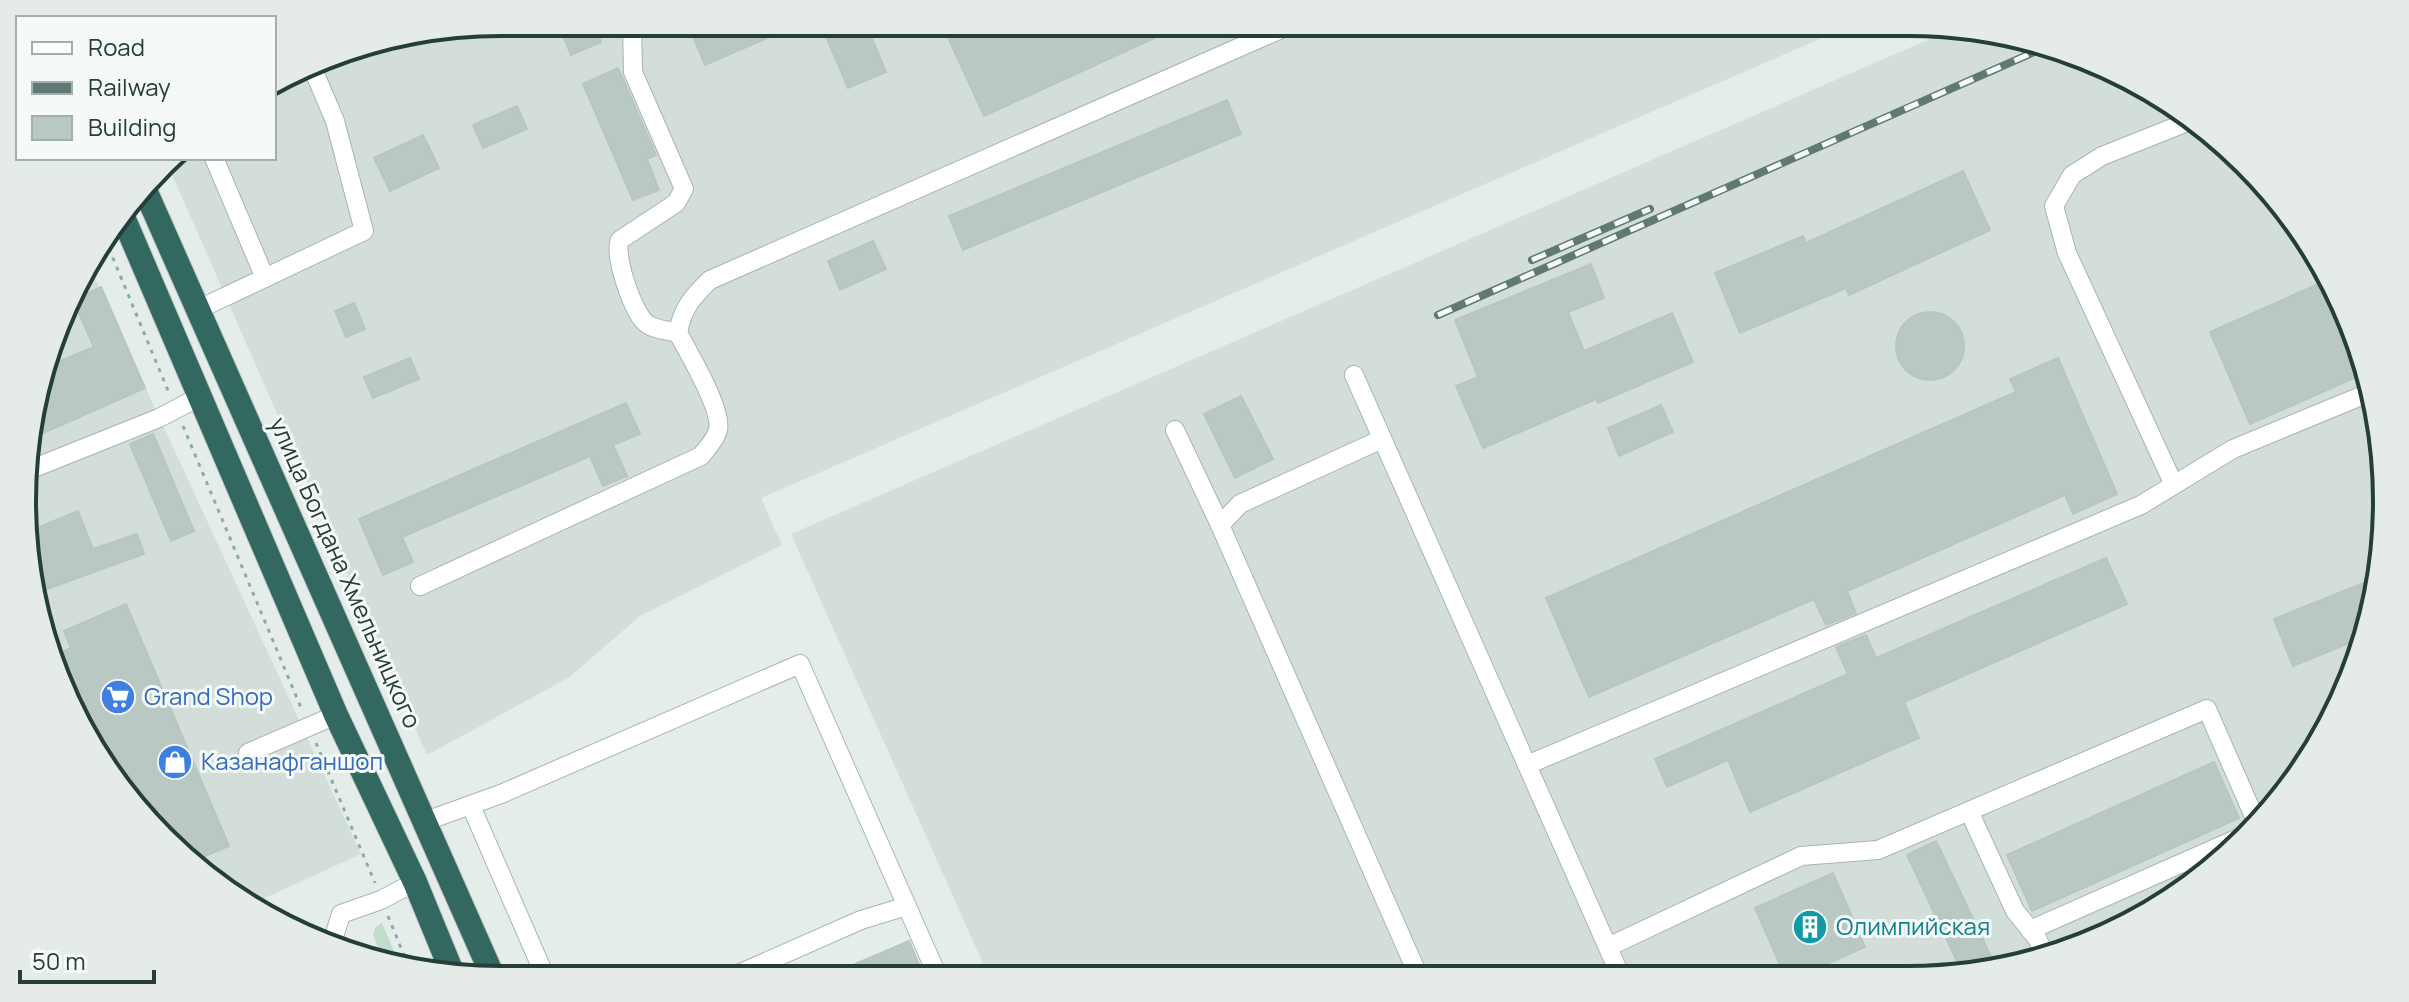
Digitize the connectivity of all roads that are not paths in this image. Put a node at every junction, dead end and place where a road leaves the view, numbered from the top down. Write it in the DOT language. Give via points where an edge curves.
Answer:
graph roads {
  1 [pos="632,36"];
  2 [pos="1265,36"];
  3 [pos="315,75"];
  4 [pos="2181,125"];
  5 [pos="215,160"];
  6 [pos="148,197"];
  7 [pos="127,225"];
  8 [pos="265,278"];
  9 [pos="197,310"];
  10 [pos="678,333"];
  11 [pos="1354,375"];
  12 [pos="201,396"];
  13 [pos="2361,396"];
  14 [pos="1175,430"];
  15 [pos="1382,439"];
  16 [pos="37,467"];
  17 [pos="2174,485"];
  18 [pos="1220,525"];
  19 [pos="420,586"];
  20 [pos="336,715"];
  21 [pos="248,753"];
  22 [pos="1527,765"];
  23 [pos="471,806"];
  24 [pos="1969,811"];
  25 [pos="2253,814"];
  26 [pos="426,821"];
  27 [pos="2220,846"];
  28 [pos="415,882"];
  29 [pos="907,906"];
  30 [pos="2030,930"];
  31 [pos="334,935"];
  32 [pos="2041,946"];
  33 [pos="1608,947"];
  34 [pos="448,963"];
  35 [pos="488,966"];
  36 [pos="539,966"];
  37 [pos="757,966"];
  38 [pos="933,966"];
  39 [pos="1414,966"];
  40 [pos="1616,966"];
  1 -- 10 [label="street" via="633,72 684,189 676,203 627,233 616,248 642,321"];
  2 -- 10 [label="street" via="710,280 689,299"];
  3 -- 8 [label="street" via="335,121 364,231"];
  4 -- 17 [label="street" via="2102,156 2072,175 2054,206 2067,253"];
  5 -- 8 [label="street"];
  6 -- 9 [label="highway, улица Богдана Хмельницкого"];
  7 -- 12 [label="highway"];
  8 -- 9 [label="street"];
  9 -- 26 [label="highway, улица Богдана Хмельницкого"];
  10 -- 19 [label="street" via="717,413 714,441 701,456"];
  11 -- 15 [label="street"];
  12 -- 16 [label="street"];
  12 -- 20 [label="highway"];
  13 -- 17 [label="street" via="2233,449"];
  14 -- 18 [label="street"];
  15 -- 18 [label="street" via="1240,504"];
  15 -- 22 [label="street"];
  17 -- 22 [label="street" via="2141,505"];
  18 -- 39 [label="street"];
  20 -- 21 [label="street"];
  20 -- 28 [label="highway"];
  22 -- 33 [label="street"];
  23 -- 26 [label="street"];
  23 -- 29 [label="street" via="800,664"];
  23 -- 36 [label="street"];
  24 -- 25 [label="street" via="2207,709"];
  24 -- 30 [label="street" via="2015,911"];
  24 -- 33 [label="street" via="1878,850 1801,856"];
  26 -- 35 [label="highway, улица Богдана Хмельницкого"];
  27 -- 30 [label="street"];
  28 -- 31 [label="street" via="341,914"];
  28 -- 34 [label="highway"];
  29 -- 37 [label="street" via="861,920"];
  29 -- 38 [label="street"];
  30 -- 32 [label="street"];
  33 -- 40 [label="street"];
}
